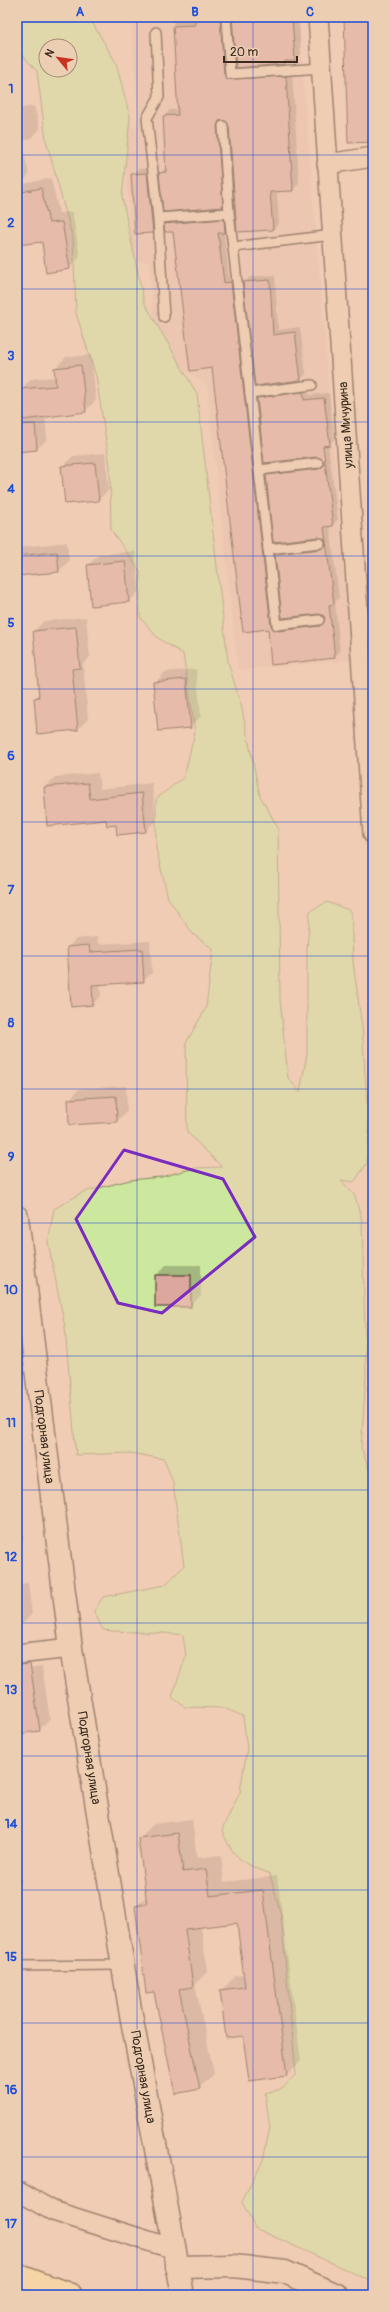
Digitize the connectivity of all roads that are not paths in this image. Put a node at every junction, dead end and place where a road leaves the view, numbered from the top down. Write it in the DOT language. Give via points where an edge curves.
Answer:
graph roads {
  1 [pos="226,17"];
  2 [pos="318,17"];
  3 [pos="156,32"];
  4 [pos="323,68"];
  5 [pos="223,126"];
  6 [pos="373,157"];
  7 [pos="327,164"];
  8 [pos="228,213"];
  9 [pos="158,218"];
  10 [pos="333,235"];
  11 [pos="233,247"];
  12 [pos="164,318"];
  13 [pos="312,385"];
  14 [pos="250,393"];
  15 [pos="318,463"];
  16 [pos="259,470"];
  17 [pos="320,543"];
  18 [pos="268,549"];
  19 [pos="319,620"];
  20 [pos="367,644"];
  21 [pos="373,834"];
  22 [pos="17,1217"];
  23 [pos="71,1648"];
  24 [pos="17,1654"];
  25 [pos="123,1965"];
  26 [pos="17,1966"];
  27 [pos="17,2191"];
  28 [pos="176,2258"];
  29 [pos="17,2275"];
  30 [pos="71,2295"];
  31 [pos="183,2295"];
  32 [pos="337,2295"];
  1 -- 4 [label="lane" via="230,74"];
  2 -- 4 [label="street, улица Мичурина"];
  3 -- 9 [label="lane" via="159,97 148,118"];
  4 -- 7 [label="street, улица Мичурина"];
  5 -- 8 [label="lane"];
  6 -- 7 [label="street"];
  7 -- 10 [label="street, улица Мичурина"];
  8 -- 9 [label="lane"];
  8 -- 11 [label="lane"];
  9 -- 12 [label="lane"];
  10 -- 11 [label="lane"];
  10 -- 20 [label="street, улица Мичурина"];
  11 -- 14 [label="lane"];
  13 -- 14 [label="lane"];
  14 -- 16 [label="lane"];
  15 -- 16 [label="lane"];
  16 -- 18 [label="lane"];
  17 -- 18 [label="lane"];
  18 -- 19 [label="lane" via="277,625"];
  20 -- 21 [label="street, улица Мичурина"];
  22 -- 23 [label="street, Подгорная улица"];
  23 -- 24 [label="street"];
  23 -- 25 [label="street, Подгорная улица"];
  25 -- 26 [label="lane"];
  25 -- 28 [label="street, Подгорная улица"];
  27 -- 28 [label="street" via="53,2210"];
  28 -- 31 [label="street, Подгорная улица"];
  28 -- 32 [label="street" via="285,2272"];
  29 -- 30 [label="main road"];
}
